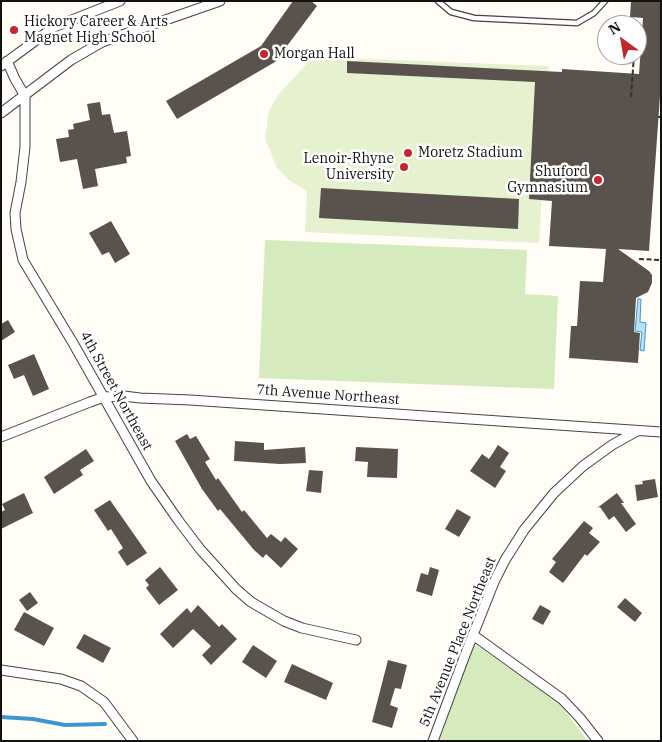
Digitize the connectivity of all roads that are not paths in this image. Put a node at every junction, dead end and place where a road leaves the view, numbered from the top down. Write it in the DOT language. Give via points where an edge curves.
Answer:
graph roads {
  1 [pos="120,1"];
  2 [pos="220,1"];
  3 [pos="438,1"];
  4 [pos="605,1"];
  5 [pos="4,64"];
  6 [pos="25,96"];
  7 [pos="1,113"];
  8 [pos="104,398"];
  9 [pos="637,431"];
  10 [pos="661,432"];
  11 [pos="1,437"];
  12 [pos="472,635"];
  13 [pos="356,640"];
  14 [pos="1,670"];
  15 [pos="133,741"];
  16 [pos="433,741"];
  17 [pos="598,741"];
  1 -- 5 [label="street" via="54,27"];
  2 -- 6 [label="street" via="102,42 71,60"];
  3 -- 4 [label="lane" via="451,12 474,18 577,23 594,13"];
  5 -- 6 [label="street, 4th Street Northeast"];
  6 -- 7 [label="street"];
  6 -- 8 [label="street, 4th Street Northeast" via="25,147 15,213 18,245 23,260"];
  8 -- 9 [label="street, 7th Avenue Northeast" via="124,396"];
  8 -- 11 [label="street, 7th Avenue Northeast"];
  8 -- 13 [label="street, 4th Street Northeast" via="151,481 200,548 236,589 284,621"];
  9 -- 10 [label="street, 7th Avenue Northeast"];
  9 -- 12 [label="street, 5th Avenue Place Northeast" via="583,466 538,511 505,560"];
  12 -- 16 [label="street, 5th Avenue Place Northeast"];
  12 -- 17 [label="street" via="562,699"];
  14 -- 15 [label="street" via="61,678 81,686 104,702"];
}
